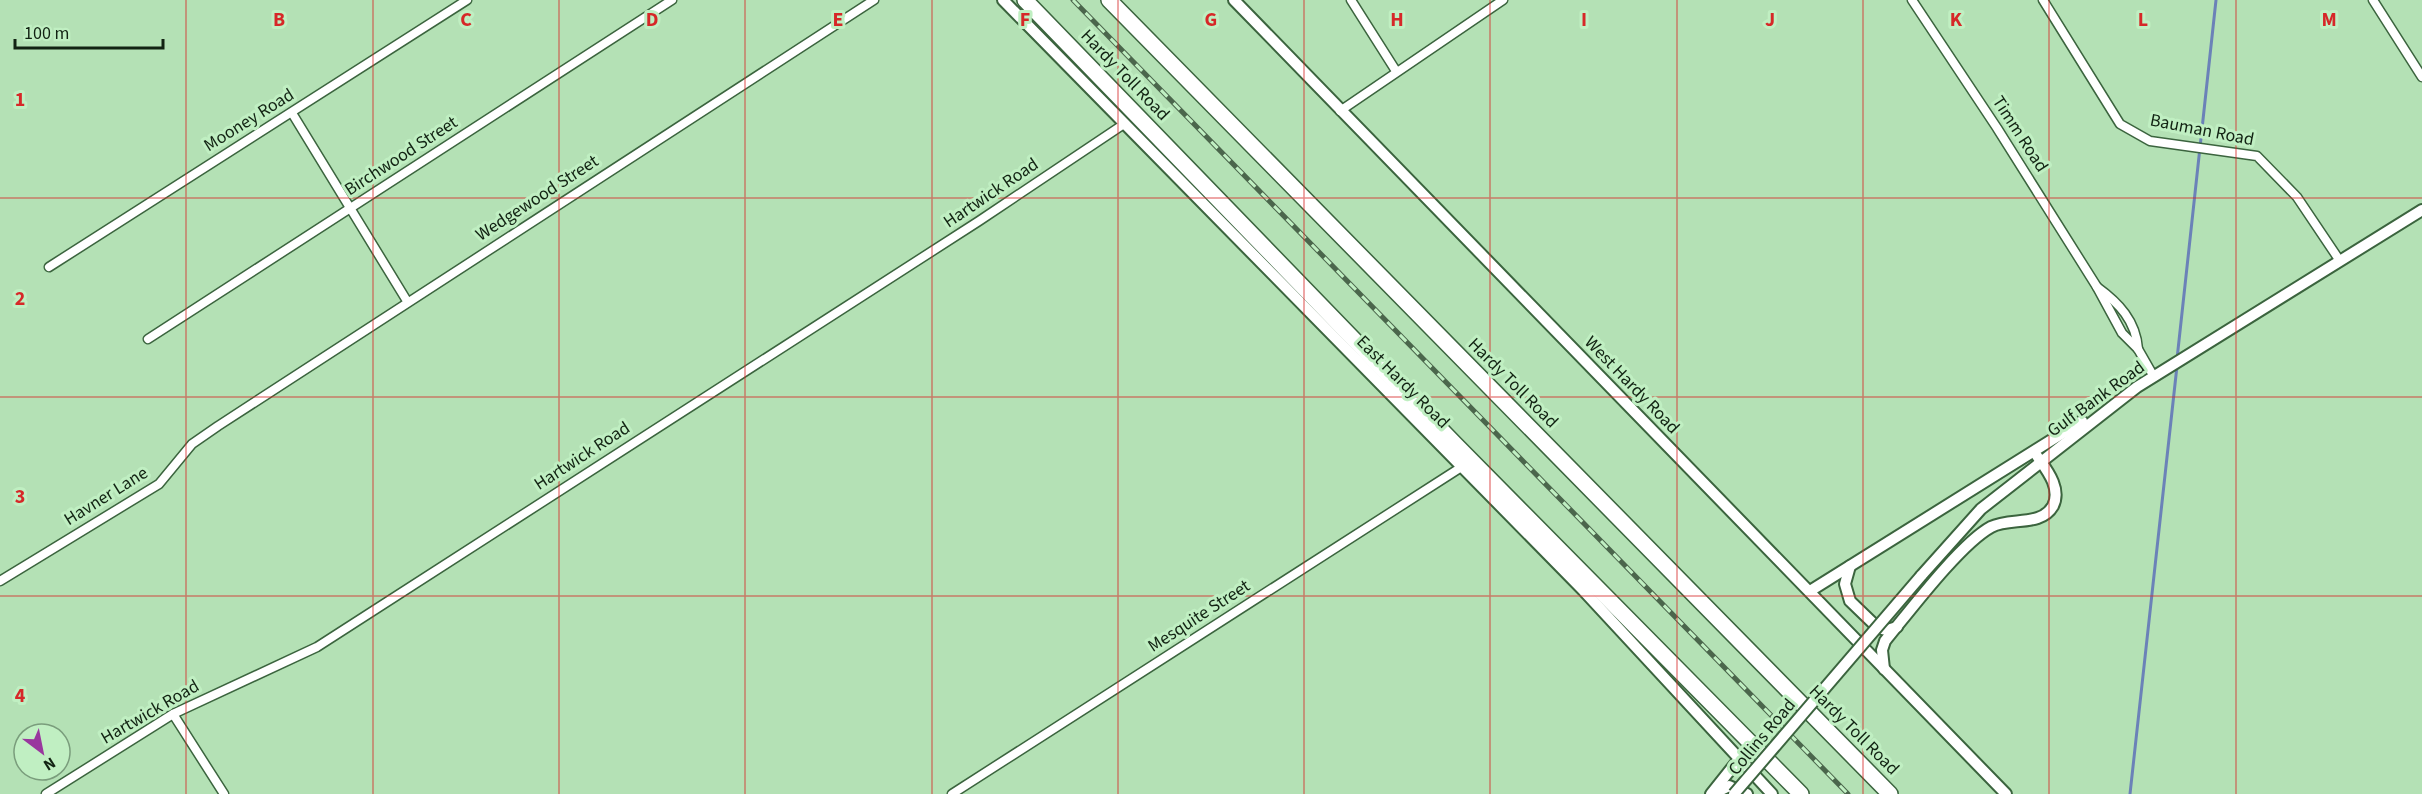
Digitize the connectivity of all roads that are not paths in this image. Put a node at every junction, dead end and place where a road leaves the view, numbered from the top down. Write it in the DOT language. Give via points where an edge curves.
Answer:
graph roads {
  1 [pos="467,0"];
  2 [pos="672,0"];
  3 [pos="874,0"];
  4 [pos="1003,0"];
  5 [pos="1025,0"];
  6 [pos="1109,0"];
  7 [pos="1234,0"];
  8 [pos="1351,0"];
  9 [pos="1503,0"];
  10 [pos="1912,0"];
  11 [pos="2043,0"];
  12 [pos="2373,0"];
  13 [pos="1396,71"];
  14 [pos="2422,77"];
  15 [pos="1340,111"];
  16 [pos="291,113"];
  17 [pos="1124,124"];
  18 [pos="350,209"];
  19 [pos="2422,210"];
  20 [pos="2340,261"];
  21 [pos="49,267"];
  22 [pos="2097,287"];
  23 [pos="407,301"];
  24 [pos="148,339"];
  25 [pos="2138,349"];
  26 [pos="2158,374"];
  27 [pos="2137,387"];
  28 [pos="218,426"];
  29 [pos="2033,451"];
  30 [pos="2041,461"];
  31 [pos="1463,466"];
  32 [pos="1850,566"];
  33 [pos="0,581"];
  34 [pos="1810,591"];
  35 [pos="1897,627"];
  36 [pos="1884,669"];
  37 [pos="1838,673"];
  38 [pos="173,714"];
  39 [pos="1739,759"];
  40 [pos="46,794"];
  41 [pos="224,794"];
  42 [pos="952,794"];
  43 [pos="1712,794"];
  44 [pos="1734,794"];
  45 [pos="1747,794"];
  46 [pos="1772,794"];
  47 [pos="1801,794"];
  48 [pos="1890,794"];
  49 [pos="2006,794"];
  1 -- 16 [label="street, Mooney Road"];
  2 -- 18 [label="street, Birchwood Street"];
  3 -- 23 [label="street, Wedgewood Street"];
  4 -- 17 [label="main road, East Hardy Road"];
  5 -- 47 [label="highway, Hardy Toll Road"];
  6 -- 48 [label="highway, Hardy Toll Road"];
  7 -- 15 [label="main road, West Hardy Road"];
  8 -- 13 [label="street"];
  9 -- 13 [label="street"];
  10 -- 22 [label="street, Timm Road"];
  11 -- 20 [label="street, Bauman Road" via="2120,124 2150,141 2257,156 2296,196"];
  12 -- 14 [label="street"];
  13 -- 15 [label="street"];
  15 -- 34 [label="main road, West Hardy Road"];
  16 -- 18 [label="street"];
  16 -- 21 [label="street, Mooney Road"];
  17 -- 31 [label="main road, East Hardy Road"];
  17 -- 38 [label="street, Hartwick Road" via="979,222 317,647"];
  18 -- 23 [label="street"];
  18 -- 24 [label="street, Birchwood Street"];
  19 -- 20 [label="main road, Gulf Bank Road"];
  20 -- 26 [label="main road, Gulf Bank Road"];
  22 -- 25 [label="street, Timm Road" via="2122,333"];
  22 -- 25 [label="street, Timm Road" via="2123,310 2134,327"];
  23 -- 28 [label="street, Wedgewood Street"];
  25 -- 26 [label="street, Timm Road"];
  26 -- 27 [label="main road, Gulf Bank Road"];
  27 -- 29 [label="main road"];
  27 -- 30 [label="main road, Gulf Bank Road"];
  28 -- 33 [label="street, Havner Lane" via="192,444 159,484"];
  29 -- 30 [label="main road"];
  29 -- 32 [label="main road"];
  30 -- 35 [label="main road" via="2055,491 2052,507 2038,518 2011,520 1981,533"];
  30 -- 37 [label="main road, Gulf Bank Road, bridge" via="1981,509"];
  31 -- 39 [label="main road, East Hardy Road"];
  31 -- 42 [label="street, Mesquite Street"];
  32 -- 34 [label="main road"];
  32 -- 35 [label="main road" via="1845,584 1850,601 1878,628"];
  34 -- 36 [label="main road, West Hardy Road"];
  35 -- 36 [label="main road" via="1882,650"];
  36 -- 49 [label="main road, West Hardy Road"];
  37 -- 44 [label="main road, Collins Road, bridge"];
  38 -- 40 [label="street, Hartwick Road"];
  38 -- 41 [label="street"];
  39 -- 43 [label="main road"];
  39 -- 46 [label="main road, East Hardy Road"];
  43 -- 45 [label="main road" via="1729,786"];
}
